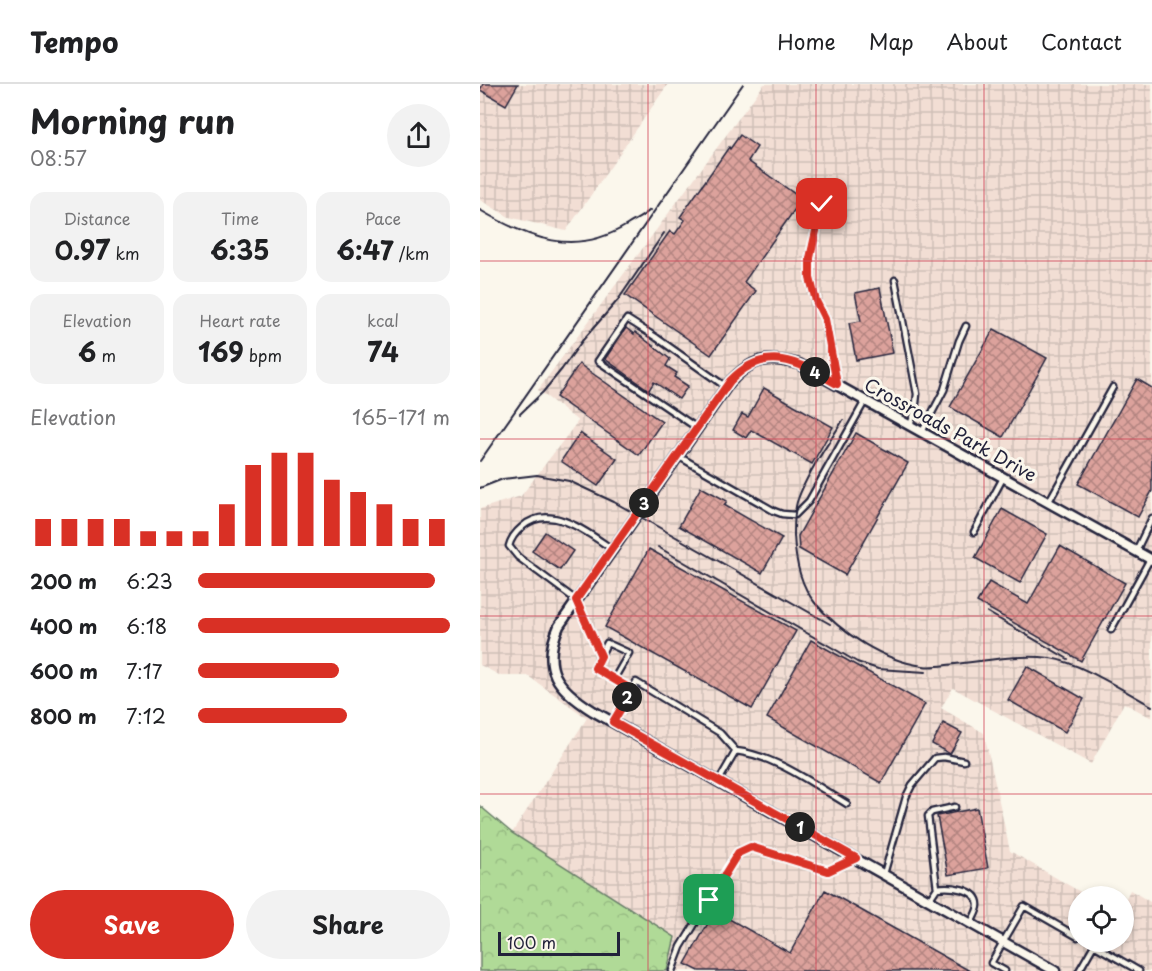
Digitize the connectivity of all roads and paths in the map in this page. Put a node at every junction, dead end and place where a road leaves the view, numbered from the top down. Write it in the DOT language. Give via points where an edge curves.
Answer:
graph roads {
  1 [pos="822,204"];
  2 [pos="895,280"];
  3 [pos="966,326"];
  4 [pos="837,384"];
  5 [pos="726,387"];
  6 [pos="1113,387"];
  7 [pos="866,400"];
  8 [pos="910,425"];
  9 [pos="697,428"];
  10 [pos="922,432"];
  11 [pos="678,456"];
  12 [pos="1003,477"];
  13 [pos="1048,503"];
  14 [pos="1152,518"];
  15 [pos="974,532"];
  16 [pos="612,549"];
  17 [pos="1136,551"];
  18 [pos="1151,559"];
  19 [pos="576,600"];
  20 [pos="1111,630"];
  21 [pos="601,656"];
  22 [pos="614,679"];
  23 [pos="632,690"];
  24 [pos="613,722"];
  25 [pos="736,751"];
  26 [pos="964,761"];
  27 [pos="718,782"];
  28 [pos="847,804"];
  29 [pos="955,807"];
  30 [pos="856,858"];
  31 [pos="884,874"];
  32 [pos="938,888"];
  33 [pos="929,900"];
  34 [pos="971,924"];
  35 [pos="1068,931"];
  36 [pos="1004,942"];
  37 [pos="1090,952"];
  38 [pos="1106,952"];
  39 [pos="672,971"];
  40 [pos="1005,971"];
  41 [pos="1055,971"];
  42 [pos="1079,971"];
  43 [pos="1139,971"];
  1 -- 4 [label="lane" via="810,258 810,278 825,319"];
  2 -- 8 [label="lane" via="917,394"];
  3 -- 10 [label="lane" via="945,390"];
  4 -- 5 [label="street, Crossroads Park Drive" via="799,364 768,359 741,369"];
  4 -- 7 [label="street, Crossroads Park Drive"];
  5 -- 9 [label="street, Crossroads Park Drive"];
  5 -- 9 [label="lane" via="627,319 598,362"];
  6 -- 13 [label="lane"];
  7 -- 8 [label="street, Crossroads Park Drive"];
  7 -- 11 [label="lane" via="809,501 795,515 774,511"];
  8 -- 10 [label="street, Crossroads Park Drive"];
  9 -- 11 [label="street, Crossroads Park Drive"];
  10 -- 12 [label="street, Crossroads Park Drive"];
  11 -- 16 [label="street, Crossroads Park Drive"];
  12 -- 13 [label="street, Crossroads Park Drive"];
  12 -- 15 [label="lane"];
  13 -- 17 [label="street, Crossroads Park Drive"];
  14 -- 17 [label="lane"];
  16 -- 19 [label="street, Crossroads Park Drive"];
  16 -- 19 [label="lane" via="555,518 541,517 526,523 511,539 509,546 518,557"];
  17 -- 18 [label="street, Crossroads Park Drive"];
  18 -- 20 [label="lane"];
  19 -- 21 [label="lane"];
  19 -- 24 [label="street, Crossroads Park Drive" via="552,641 554,672 570,697"];
  21 -- 22 [label="lane" via="595,668"];
  21 -- 22 [label="lane" via="607,644 629,653"];
  22 -- 23 [label="lane"];
  23 -- 24 [label="lane"];
  23 -- 25 [label="lane" via="636,682 646,687 720,734"];
  24 -- 27 [label="street, Crossroads Park Drive"];
  25 -- 27 [label="lane"];
  25 -- 28 [label="lane" via="772,762"];
  26 -- 31 [label="lane" via="935,758 912,785"];
  27 -- 30 [label="street, Crossroads Park Drive"];
  29 -- 32 [label="lane" via="928,816"];
  30 -- 31 [label="street, Crossroads Park Drive"];
  30 -- 39 [label="lane" via="828,871 751,847 738,853 681,947"];
  31 -- 33 [label="street, Crossroads Park Drive"];
  32 -- 33 [label="lane"];
  32 -- 34 [label="lane" via="949,886 976,899 978,906"];
  33 -- 34 [label="street, Crossroads Park Drive"];
  34 -- 36 [label="street, Crossroads Park Drive"];
  35 -- 36 [label="lane" via="1024,906"];
  36 -- 40 [label="lane" via="991,963"];
  36 -- 41 [label="street, Crossroads Park Drive"];
  37 -- 42 [label="lane"];
  38 -- 43 [label="lane"];
}
